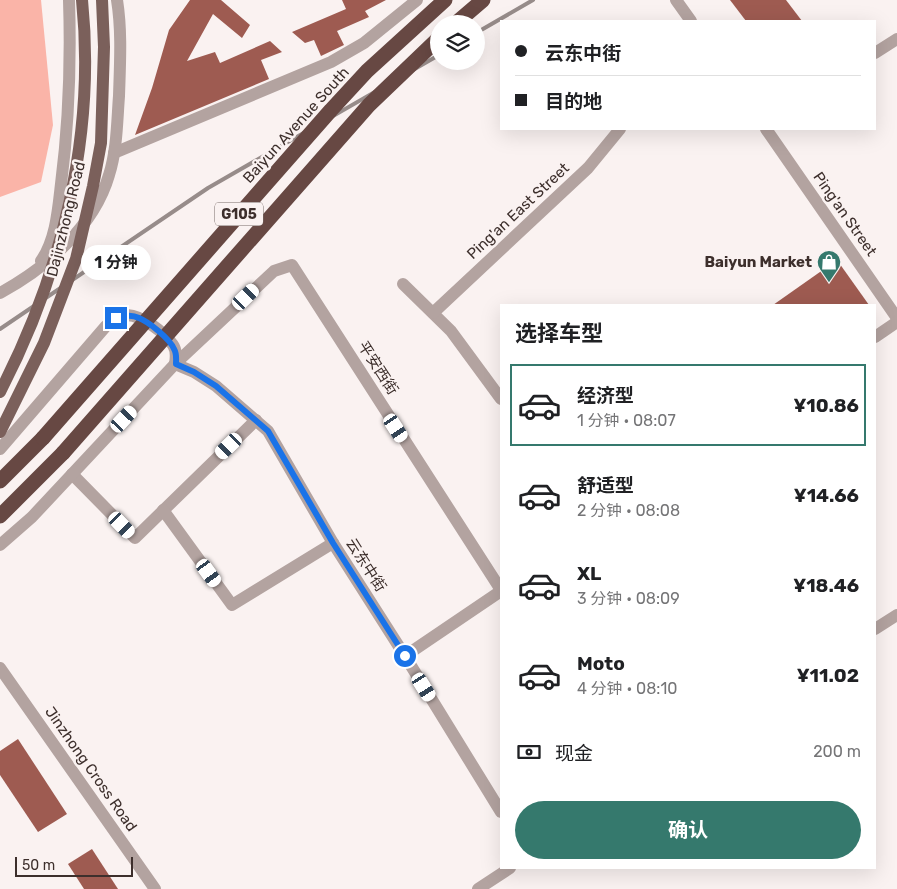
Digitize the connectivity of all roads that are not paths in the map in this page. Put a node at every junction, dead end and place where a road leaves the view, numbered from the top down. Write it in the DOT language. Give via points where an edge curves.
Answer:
graph roads {
  1 [pos="69,0"];
  2 [pos="82,0"];
  3 [pos="102,0"];
  4 [pos="117,0"];
  5 [pos="417,0"];
  6 [pos="445,0"];
  7 [pos="483,0"];
  8 [pos="676,0"];
  9 [pos="466,15"];
  10 [pos="690,20"];
  11 [pos="897,39"];
  12 [pos="430,47"];
  13 [pos="876,52"];
  14 [pos="619,130"];
  15 [pos="767,130"];
  16 [pos="114,153"];
  17 [pos="34,272"];
  18 [pos="403,284"];
  19 [pos="0,293"];
  20 [pos="433,313"];
  21 [pos="897,320"];
  22 [pos="876,336"];
  23 [pos="176,364"];
  24 [pos="0,392"];
  25 [pos="500,398"];
  26 [pos="256,420"];
  27 [pos="0,432"];
  28 [pos="0,449"];
  29 [pos="72,474"];
  30 [pos="0,481"];
  31 [pos="163,510"];
  32 [pos="0,516"];
  33 [pos="333,543"];
  34 [pos="0,545"];
  35 [pos="500,589"];
  36 [pos="500,592"];
  37 [pos="897,615"];
  38 [pos="876,629"];
  39 [pos="405,656"];
  40 [pos="0,668"];
  41 [pos="500,810"];
  42 [pos="508,869"];
  43 [pos="155,889"];
  44 [pos="478,889"];
  1 -- 17 [label="street" via="68,116 56,221 46,254"];
  2 -- 24 [label="main road, Dajinzhong Road, bridge" via="85,46 82,123 74,182 57,254 39,307"];
  3 -- 27 [label="main road, Dajinzhong Road, bridge" via="101,143 76,259 44,343"];
  4 -- 16 [label="street" via="120,74"];
  5 -- 16 [label="street" via="364,43 331,62"];
  6 -- 30 [label="highway, Baiyun Avenue South / G105, bridge" via="367,71 43,438"];
  7 -- 9 [label="highway"];
  8 -- 10 [label="street"];
  11 -- 13 [label="street"];
  12 -- 32 [label="highway, G105, bridge" via="369,105 63,453"];
  14 -- 20 [label="street, Ping'an East Street" via="588,168"];
  15 -- 21 [label="street, Ping'an Street"];
  16 -- 17 [label="street" via="110,175 100,199 80,231"];
  17 -- 19 [label="street"];
  18 -- 20 [label="street"];
  20 -- 25 [label="street" via="451,331"];
  21 -- 22 [label="street"];
  23 -- 26 [label="street, 云东中街" via="216,386"];
  23 -- 28 [label="street" via="173,346 154,328 139,318 126,315 116,318"];
  23 -- 29 [label="street"];
  23 -- 35 [label="street, 平安西街" via="274,271 292,265"];
  26 -- 31 [label="street"];
  26 -- 33 [label="street, 云东中街" via="268,431"];
  29 -- 31 [label="street" via="135,538"];
  29 -- 34 [label="street" via="20,529"];
  31 -- 33 [label="street" via="232,605"];
  33 -- 39 [label="street, 云东中街"];
  36 -- 39 [label="street"];
  37 -- 38 [label="street"];
  39 -- 41 [label="street, 云东中街"];
  40 -- 43 [label="street, Jinzhong Cross Road"];
  42 -- 44 [label="street"];
}
